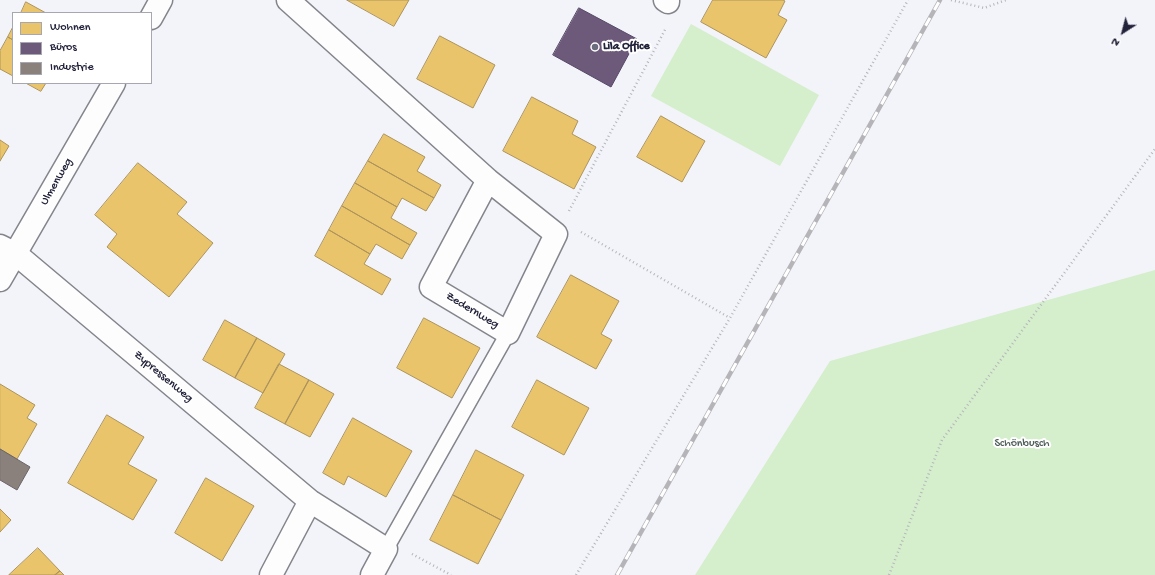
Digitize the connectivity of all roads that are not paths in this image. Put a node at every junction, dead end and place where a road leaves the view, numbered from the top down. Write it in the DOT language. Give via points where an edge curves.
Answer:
graph roads {
  1 [pos="161,0"];
  2 [pos="288,0"];
  3 [pos="152,16"];
  4 [pos="113,84"];
  5 [pos="488,180"];
  6 [pos="8,250"];
  7 [pos="0,280"];
  8 [pos="508,333"];
  9 [pos="310,501"];
  10 [pos="388,546"];
  11 [pos="271,575"];
  12 [pos="372,575"];
  1 -- 3 [label="street"];
  2 -- 5 [label="street"];
  4 -- 6 [label="street, Ulmenweg"];
  5 -- 8 [label="street, Zedernweg" via="560,227"];
  5 -- 8 [label="street, Zedernweg" via="432,287"];
  6 -- 7 [label="street, Ulmenweg"];
  6 -- 9 [label="street, Zypressenweg"];
  8 -- 10 [label="lane"];
  9 -- 10 [label="street, Zypressenweg"];
  9 -- 11 [label="street"];
  10 -- 12 [label="street"];
}
